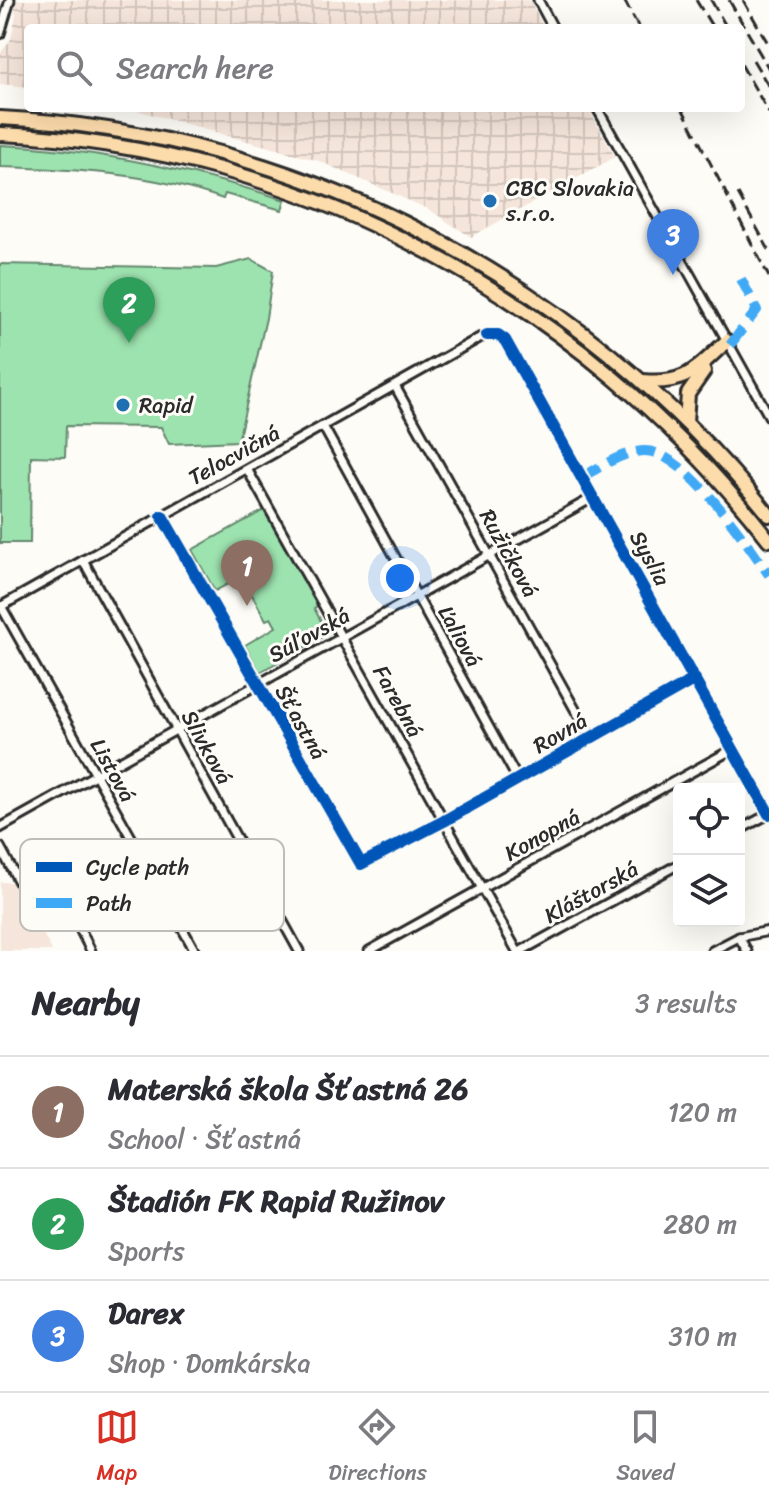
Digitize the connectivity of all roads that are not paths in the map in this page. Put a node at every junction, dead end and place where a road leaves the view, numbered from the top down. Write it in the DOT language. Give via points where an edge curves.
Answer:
graph roads {
  1 [pos="10,0"];
  2 [pos="538,0"];
  3 [pos="551,24"];
  4 [pos="0,34"];
  5 [pos="599,112"];
  6 [pos="0,118"];
  7 [pos="0,134"];
  8 [pos="487,335"];
  9 [pos="729,344"];
  10 [pos="643,381"];
  11 [pos="395,386"];
  12 [pos="769,416"];
  13 [pos="686,422"];
  14 [pos="323,426"];
  15 [pos="247,469"];
  16 [pos="594,497"];
  17 [pos="769,515"];
  18 [pos="162,516"];
  19 [pos="769,540"];
  20 [pos="489,556"];
  21 [pos="83,560"];
  22 [pos="417,596"];
  23 [pos="0,606"];
  24 [pos="342,638"];
  25 [pos="695,679"];
  26 [pos="255,681"];
  27 [pos="177,730"];
  28 [pos="591,738"];
  29 [pos="733,749"];
  30 [pos="95,775"];
  31 [pos="518,780"];
  32 [pos="769,814"];
  33 [pos="444,821"];
  34 [pos="745,827"];
  35 [pos="0,828"];
  36 [pos="131,839"];
  37 [pos="237,839"];
  38 [pos="0,847"];
  39 [pos="673,867"];
  40 [pos="20,884"];
  41 [pos="482,889"];
  42 [pos="284,924"];
  43 [pos="81,931"];
  44 [pos="184,931"];
  45 [pos="769,931"];
  46 [pos="739,937"];
  47 [pos="91,951"];
  48 [pos="195,951"];
  49 [pos="299,951"];
  50 [pos="369,951"];
  51 [pos="519,951"];
  52 [pos="712,951"];
  53 [pos="747,951"];
  1 -- 4 [label="street"];
  2 -- 3 [label="street"];
  5 -- 9 [label="street"];
  6 -- 10 [label="highway" via="170,140 341,193 433,236 507,279"];
  7 -- 19 [label="highway" via="117,147 229,171 331,206 426,249 535,316 633,393 709,467"];
  8 -- 11 [label="street, Telocvičná"];
  8 -- 16 [label="street, Syslia" via="505,340"];
  9 -- 10 [label="highway" via="683,380"];
  9 -- 12 [label="street"];
  9 -- 13 [label="highway" via="691,386"];
  10 -- 13 [label="highway"];
  11 -- 14 [label="street, Telocvičná"];
  11 -- 20 [label="street, Ružičková"];
  13 -- 17 [label="highway"];
  14 -- 15 [label="street, Telocvičná"];
  14 -- 22 [label="street, Ľaliová"];
  15 -- 18 [label="street, Telocvičná"];
  15 -- 24 [label="street, Farebná"];
  16 -- 20 [label="street, Súľovská"];
  16 -- 25 [label="street, Syslia"];
  18 -- 21 [label="street, Telocvičná"];
  18 -- 26 [label="street, Šťastná"];
  20 -- 22 [label="street, Súľovská"];
  20 -- 28 [label="street, Ružičková"];
  21 -- 23 [label="street, Telocvičná"];
  21 -- 27 [label="street, Slivková"];
  22 -- 24 [label="street, Súľovská"];
  22 -- 31 [label="street, Ľaliová"];
  23 -- 30 [label="street, Listová"];
  24 -- 26 [label="street, Súľovská"];
  24 -- 33 [label="street, Farebná"];
  25 -- 28 [label="street, Rovná"];
  25 -- 29 [label="street, Syslia"];
  26 -- 27 [label="street, Súľovská"];
  26 -- 33 [label="street, Šťastná" via="361,864"];
  27 -- 30 [label="street, Súľovská"];
  27 -- 37 [label="street, Slivková"];
  28 -- 31 [label="street, Rovná"];
  29 -- 32 [label="street, Syslia"];
  29 -- 41 [label="street, Konopná"];
  30 -- 35 [label="street, Súľovská"];
  30 -- 36 [label="street, Listová"];
  31 -- 33 [label="street, Rovná"];
  32 -- 34 [label="street"];
  33 -- 41 [label="street, Farebná"];
  38 -- 40 [label="street"];
  39 -- 51 [label="street, Kláštorská"];
  41 -- 50 [label="street, Konopná"];
  41 -- 51 [label="street, Farebná"];
  42 -- 49 [label="street, Slivková"];
  43 -- 47 [label="street"];
  44 -- 48 [label="street, Listová"];
  45 -- 46 [label="street"];
  46 -- 52 [label="street"];
  46 -- 53 [label="street"];
}
